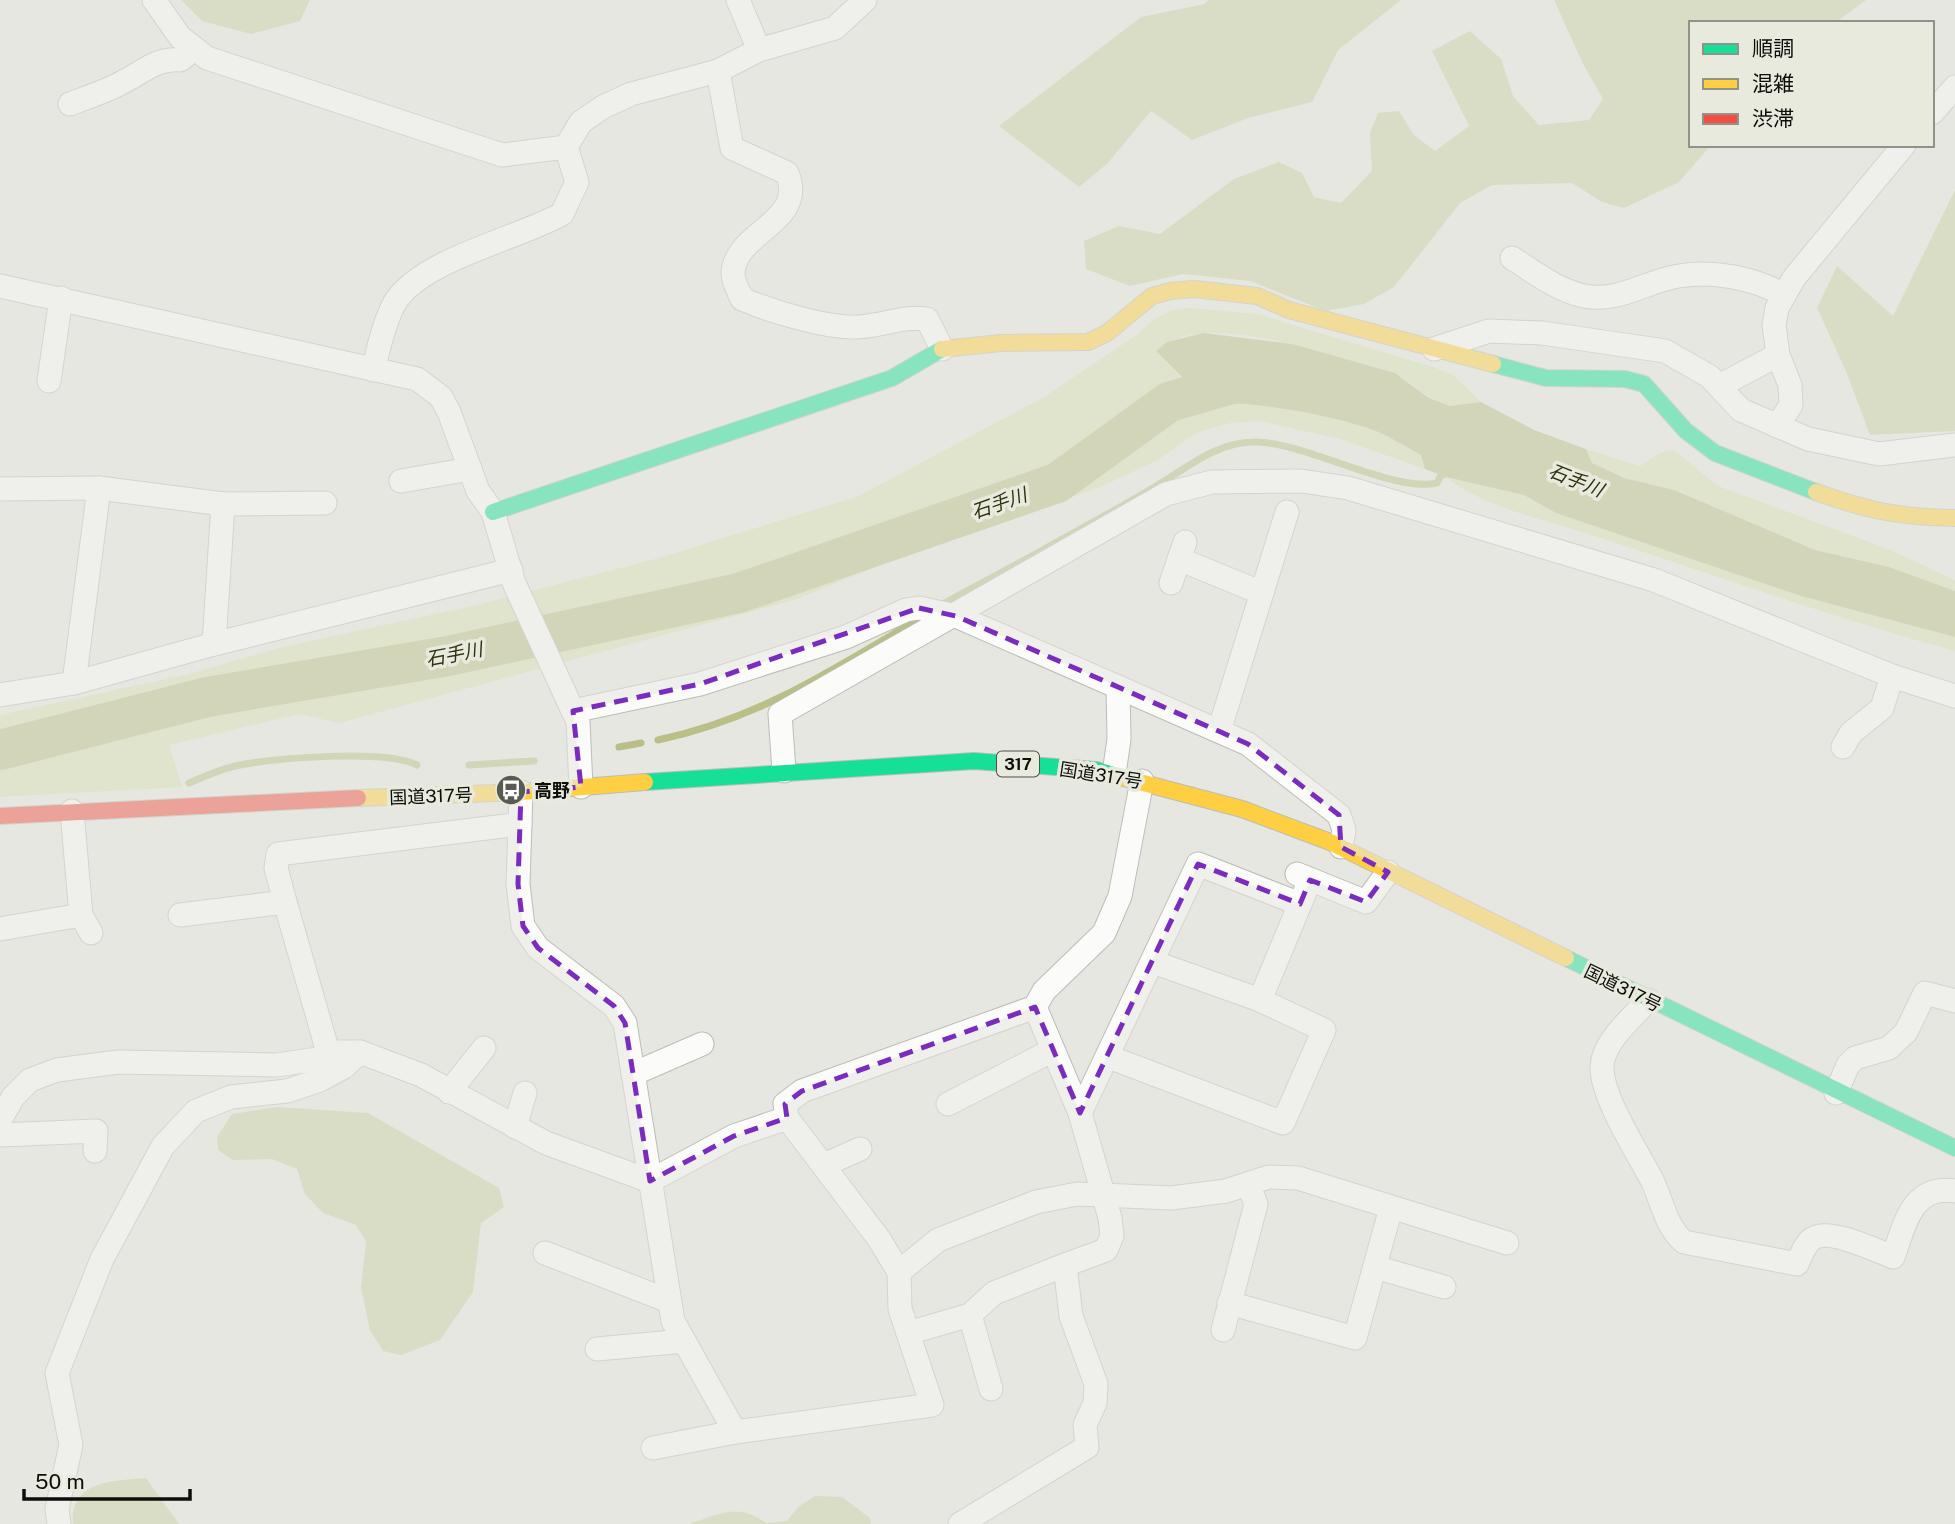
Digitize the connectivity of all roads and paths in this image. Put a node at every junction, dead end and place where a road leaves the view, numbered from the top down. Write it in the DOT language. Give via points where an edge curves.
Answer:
graph roads {
  1 [pos="154,0"];
  2 [pos="738,0"];
  3 [pos="865,0"];
  4 [pos="193,50"];
  5 [pos="759,50"];
  6 [pos="718,71"];
  7 [pos="1955,87"];
  8 [pos="71,104"];
  9 [pos="1934,111"];
  10 [pos="566,147"];
  11 [pos="1902,147"];
  12 [pos="1512,258"];
  13 [pos="0,286"];
  14 [pos="1784,295"];
  15 [pos="61,298"];
  16 [pos="942,349"];
  17 [pos="1431,350"];
  18 [pos="1779,355"];
  19 [pos="373,370"];
  20 [pos="48,381"];
  21 [pos="1719,386"];
  22 [pos="1777,426"];
  23 [pos="1955,445"];
  24 [pos="470,469"];
  25 [pos="401,481"];
  26 [pos="99,488"];
  27 [pos="0,489"];
  28 [pos="325,503"];
  29 [pos="223,504"];
  30 [pos="493,512"];
  31 [pos="1287,512"];
  32 [pos="1955,518"];
  33 [pos="512,576"];
  34 [pos="1171,583"];
  35 [pos="1262,593"];
  36 [pos="956,616"];
  37 [pos="214,644"];
  38 [pos="1892,676"];
  39 [pos="74,683"];
  40 [pos="1118,687"];
  41 [pos="0,695"];
  42 [pos="1955,696"];
  43 [pos="573,711"];
  44 [pos="1219,731"];
  45 [pos="1843,747"];
  46 [pos="784,771"];
  47 [pos="1114,774"];
  48 [pos="1142,781"];
  49 [pos="582,787"];
  50 [pos="521,792"];
  51 [pos="72,811"];
  52 [pos="0,816"];
  53 [pos="520,824"];
  54 [pos="1341,848"];
  55 [pos="1388,872"];
  56 [pos="285,902"];
  57 [pos="1300,904"];
  58 [pos="180,915"];
  59 [pos="0,929"];
  60 [pos="1153,962"];
  61 [pos="1260,1000"];
  62 [pos="1648,1000"];
  63 [pos="1955,1001"];
  64 [pos="1035,1007"];
  65 [pos="702,1044"];
  66 [pos="484,1048"];
  67 [pos="1053,1050"];
  68 [pos="328,1052"];
  69 [pos="360,1052"];
  70 [pos="1108,1057"];
  71 [pos="633,1074"];
  72 [pos="449,1092"];
  73 [pos="526,1093"];
  74 [pos="1836,1093"];
  75 [pos="948,1104"];
  76 [pos="1080,1113"];
  77 [pos="787,1118"];
  78 [pos="0,1121"];
  79 [pos="515,1128"];
  80 [pos="0,1135"];
  81 [pos="1955,1148"];
  82 [pos="860,1149"];
  83 [pos="96,1151"];
  84 [pos="824,1165"];
  85 [pos="650,1181"];
  86 [pos="1248,1184"];
  87 [pos="1955,1191"];
  88 [pos="1104,1195"];
  89 [pos="1391,1208"];
  90 [pos="1507,1243"];
  91 [pos="545,1253"];
  92 [pos="1065,1265"];
  93 [pos="1375,1267"];
  94 [pos="899,1272"];
  95 [pos="1444,1287"];
  96 [pos="669,1301"];
  97 [pos="1229,1303"];
  98 [pos="970,1315"];
  99 [pos="1223,1330"];
  100 [pos="908,1333"];
  101 [pos="684,1341"];
  102 [pos="597,1349"];
  103 [pos="990,1389"];
  104 [pos="735,1433"];
  105 [pos="653,1448"];
  106 [pos="59,1524"];
  107 [pos="960,1524"];
  1 -- 4 [label="street"];
  2 -- 5 [label="street"];
  3 -- 5 [label="street" via="835,29"];
  4 -- 8 [label="street" via="180,60 142,68 124,82"];
  4 -- 10 [label="street" via="502,155"];
  5 -- 6 [label="street"];
  6 -- 10 [label="street" via="631,94 603,107 581,122"];
  6 -- 16 [label="street" via="732,148 787,173 793,187 790,202 736,257 733,276 742,299 851,327 912,316 927,319"];
  7 -- 9 [label="street"];
  10 -- 19 [label="street" via="577,181 562,214 413,281 384,326"];
  11 -- 14 [label="street"];
  12 -- 14 [label="street" via="1551,283 1584,296 1611,297 1678,276 1706,274 1744,279"];
  13 -- 15 [label="street"];
  14 -- 18 [label="street" via="1774,325"];
  15 -- 19 [label="street"];
  15 -- 20 [label="street"];
  16 -- 17 [label="main road" via="1088,342 1107,334 1152,296 1194,289 1257,296 1289,310"];
  16 -- 30 [label="main road" via="892,377"];
  17 -- 21 [label="street" via="1489,331 1542,333 1665,351"];
  17 -- 32 [label="main road" via="1546,379 1625,379 1644,384 1686,431 1715,453 1864,510"];
  18 -- 21 [label="street"];
  18 -- 22 [label="street" via="1790,384 1791,405"];
  19 -- 24 [label="street" via="417,379 432,387 449,412"];
  21 -- 22 [label="street" via="1741,410"];
  22 -- 23 [label="street" via="1808,439 1879,454"];
  24 -- 25 [label="street"];
  24 -- 30 [label="street"];
  26 -- 27 [label="street"];
  26 -- 29 [label="street"];
  26 -- 39 [label="street"];
  28 -- 29 [label="street"];
  29 -- 37 [label="street"];
  30 -- 33 [label="street"];
  31 -- 35 [label="street"];
  33 -- 37 [label="street"];
  33 -- 43 [label="street"];
  34 -- 35 [label="street" via="1182,550"];
  35 -- 44 [label="street"];
  36 -- 38 [label="street" via="1166,494 1212,482 1301,481 1422,508 1654,580"];
  36 -- 40 [label="street"];
  36 -- 43 [label="street" via="919,608 906,610 846,637 700,684"];
  36 -- 46 [label="street" via="780,714"];
  37 -- 39 [label="street"];
  38 -- 42 [label="street"];
  38 -- 45 [label="street" via="1882,708 1851,733"];
  39 -- 41 [label="street"];
  40 -- 44 [label="street"];
  40 -- 47 [label="street"];
  43 -- 49 [label="street" via="578,722"];
  44 -- 54 [label="street" via="1248,744 1339,815 1344,830"];
  46 -- 47 [label="main road, 国道317号 / 317" via="974,761"];
  46 -- 49 [label="main road, 国道317号 / 317"];
  47 -- 48 [label="main road, 国道317号 / 317"];
  48 -- 54 [label="main road, 国道317号 / 317" via="1242,809"];
  48 -- 64 [label="street" via="1120,896 1104,933 1044,991"];
  49 -- 50 [label="main road, 国道317号 / 317"];
  50 -- 51 [label="main road, 国道317号 / 317"];
  50 -- 53 [label="street"];
  51 -- 52 [label="main road, 国道317号 / 317"];
  51 -- 59 [label="street" via="86,924"];
  53 -- 56 [label="street" via="278,854 276,868"];
  53 -- 71 [label="street" via="518,884 523,926 538,948 614,1006 625,1023"];
  54 -- 55 [label="main road, 国道317号 / 317"];
  55 -- 57 [label="street" via="1366,902 1304,877"];
  55 -- 62 [label="main road, 国道317号 / 317"];
  56 -- 58 [label="street"];
  56 -- 68 [label="street"];
  57 -- 60 [label="street" via="1198,864"];
  57 -- 61 [label="street"];
  60 -- 61 [label="street"];
  60 -- 70 [label="street"];
  61 -- 70 [label="street" via="1324,1030 1283,1123"];
  62 -- 74 [label="main road, 国道317号 / 317"];
  62 -- 87 [label="street" via="1607,1049 1602,1067 1628,1140 1676,1235 1684,1242 1797,1264 1809,1241 1819,1235 1841,1237 1893,1257 1907,1217 1921,1198 1933,1189"];
  63 -- 74 [label="street" via="1925,993 1906,1032 1889,1048 1854,1058"];
  64 -- 67 [label="street"];
  64 -- 77 [label="street" via="802,1091 785,1104"];
  65 -- 71 [label="street"];
  66 -- 72 [label="street"];
  67 -- 75 [label="street"];
  67 -- 76 [label="street"];
  68 -- 69 [label="street"];
  68 -- 78 [label="street" via="318,1059 276,1065 118,1062 57,1070 30,1080 13,1097"];
  69 -- 72 [label="street" via="421,1075"];
  69 -- 106 [label="street" via="320,1080 287,1091 231,1097 196,1111 163,1146 102,1259 57,1373 71,1444 57,1509"];
  70 -- 76 [label="street"];
  71 -- 85 [label="street"];
  72 -- 79 [label="street"];
  73 -- 79 [label="street"];
  74 -- 81 [label="main road, 国道317号 / 317"];
  76 -- 88 [label="street"];
  77 -- 84 [label="street"];
  77 -- 85 [label="street" via="734,1136"];
  79 -- 85 [label="street"];
  80 -- 83 [label="street" via="96,1131"];
  82 -- 84 [label="street"];
  84 -- 94 [label="street"];
  85 -- 96 [label="street"];
  86 -- 88 [label="street" via="1171,1198"];
  86 -- 89 [label="street" via="1269,1177 1298,1178"];
  86 -- 97 [label="street" via="1256,1204"];
  88 -- 92 [label="street" via="1112,1236 1106,1251"];
  88 -- 94 [label="street" via="1067,1196 1023,1207 938,1240"];
  89 -- 90 [label="street"];
  89 -- 93 [label="street"];
  91 -- 96 [label="street"];
  92 -- 98 [label="street" via="994,1293"];
  92 -- 107 [label="street" via="1072,1316 1096,1384 1095,1403 1085,1425 1087,1447"];
  93 -- 95 [label="street"];
  93 -- 97 [label="street" via="1355,1338"];
  94 -- 100 [label="street" via="900,1309"];
  96 -- 101 [label="street"];
  97 -- 99 [label="street"];
  98 -- 100 [label="street"];
  98 -- 103 [label="street"];
  100 -- 104 [label="street" via="932,1405"];
  101 -- 102 [label="street"];
  101 -- 104 [label="street"];
  104 -- 105 [label="street"];
}
